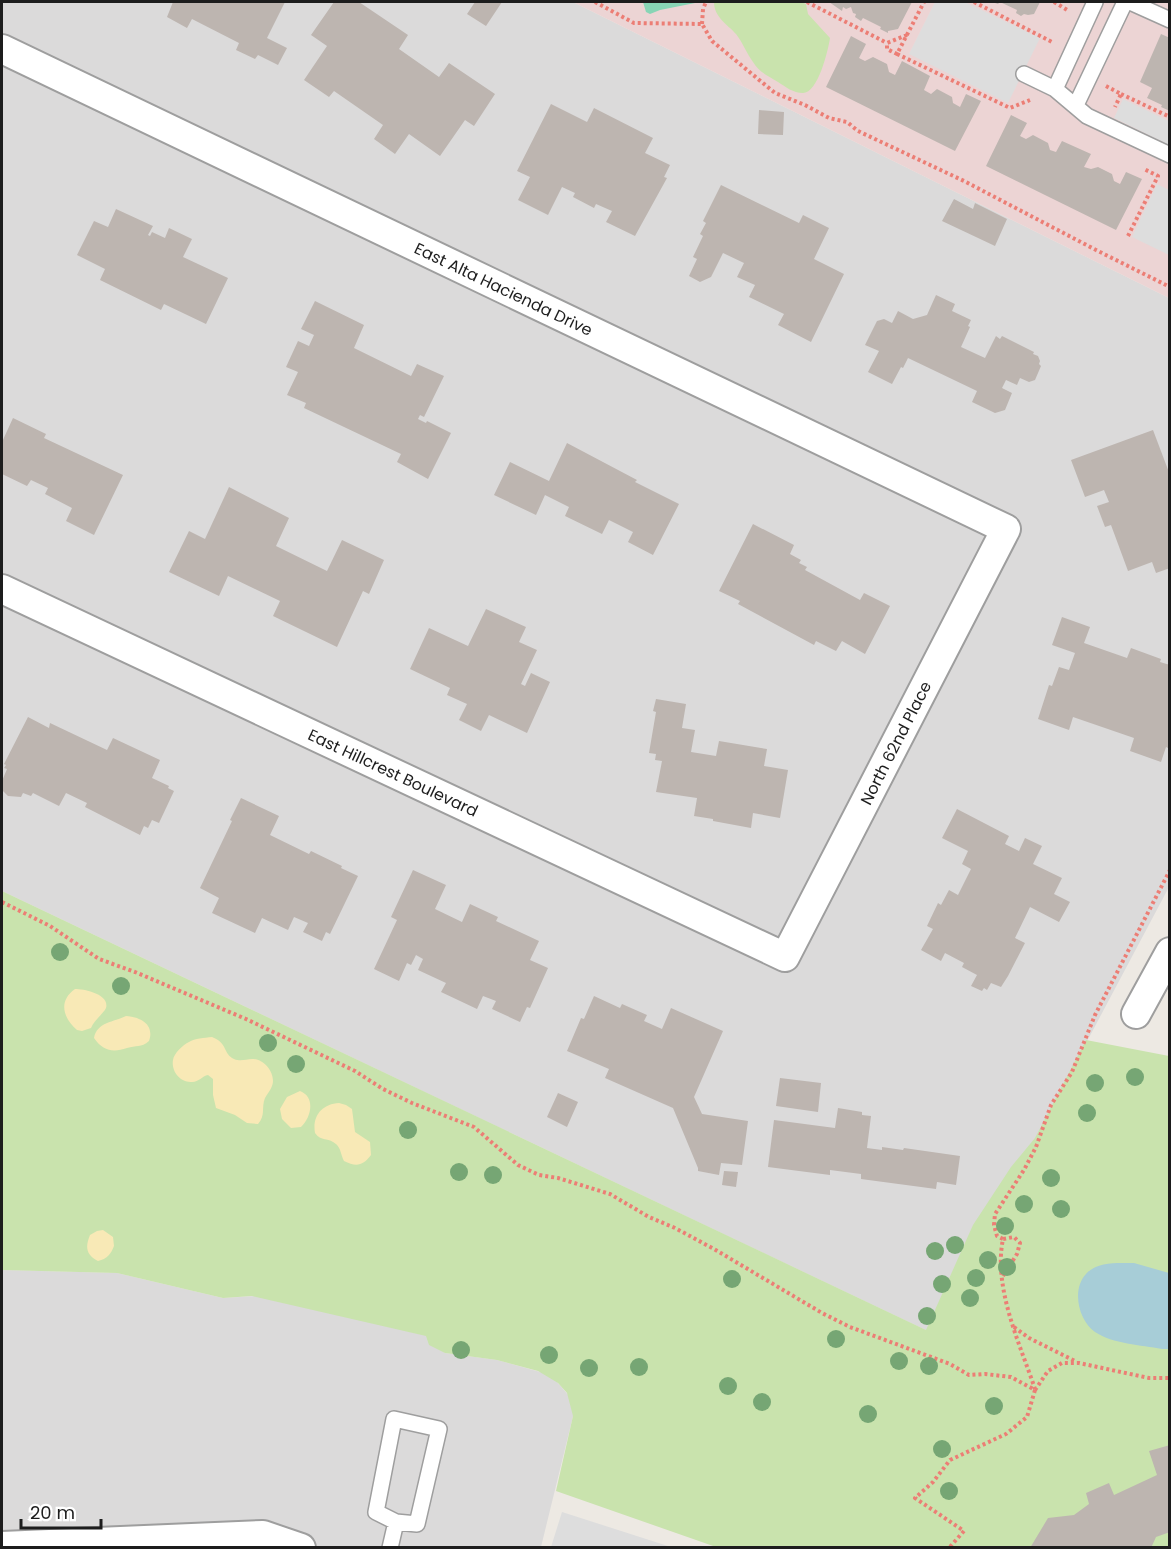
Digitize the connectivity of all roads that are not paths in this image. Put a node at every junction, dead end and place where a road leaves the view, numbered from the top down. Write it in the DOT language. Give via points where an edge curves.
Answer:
graph roads {
  1 [pos="1095,2"];
  2 [pos="1125,2"];
  3 [pos="1130,2"];
  4 [pos="1170,20"];
  5 [pos="2,49"];
  6 [pos="1024,74"];
  7 [pos="1055,90"];
  8 [pos="1076,105"];
  9 [pos="1170,155"];
  10 [pos="1006,529"];
  11 [pos="2,589"];
  12 [pos="1170,952"];
  13 [pos="785,957"];
  14 [pos="1136,1014"];
  15 [pos="396,1522"];
  16 [pos="125,1544"];
  17 [pos="2,1546"];
  18 [pos="301,1548"];
  19 [pos="390,1548"];
  1 -- 7 [label="lane"];
  2 -- 8 [label="lane"];
  3 -- 4 [label="lane"];
  5 -- 10 [label="street, East Alta Hacienda Drive"];
  6 -- 7 [label="lane"];
  7 -- 8 [label="lane"];
  8 -- 9 [label="lane" via="1087,116"];
  10 -- 13 [label="street, North 62nd Place"];
  11 -- 13 [label="street, East Hillcrest Boulevard"];
  12 -- 14 [label="street"];
  15 -- 15 [label="lane" via="417,1524 439,1429 393,1419 376,1512"];
  15 -- 19 [label="lane"];
  16 -- 17 [label="street"];
  16 -- 18 [label="street" via="262,1535"];
}
